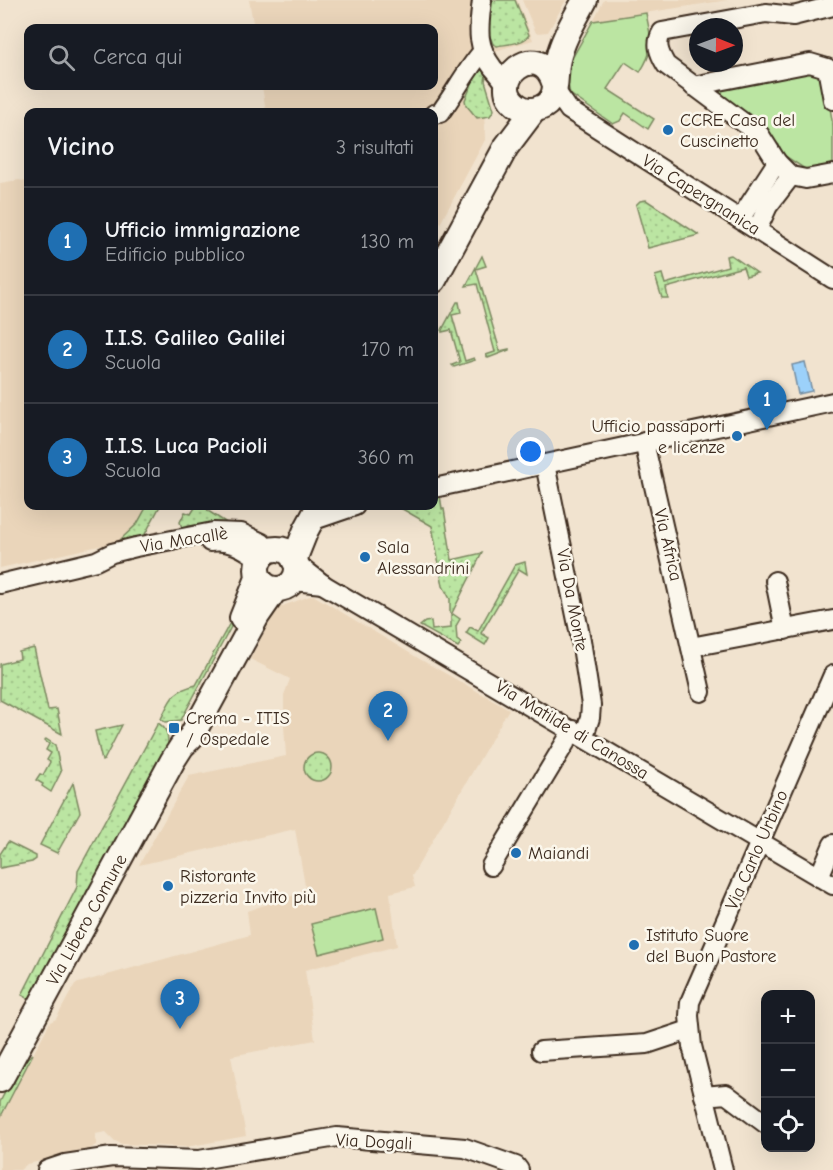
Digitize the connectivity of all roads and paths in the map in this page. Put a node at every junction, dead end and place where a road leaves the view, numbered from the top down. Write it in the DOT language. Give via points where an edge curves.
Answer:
graph roads {
  1 [pos="482,0"];
  2 [pos="585,0"];
  3 [pos="833,6"];
  4 [pos="572,24"];
  5 [pos="483,51"];
  6 [pos="529,63"];
  7 [pos="693,86"];
  8 [pos="534,96"];
  9 [pos="833,100"];
  10 [pos="438,113"];
  11 [pos="777,162"];
  12 [pos="833,174"];
  13 [pos="790,176"];
  14 [pos="740,219"];
  15 [pos="757,230"];
  16 [pos="438,273"];
  17 [pos="833,279"];
  18 [pos="833,402"];
  19 [pos="644,442"];
  20 [pos="545,464"];
  21 [pos="438,487"];
  22 [pos="311,511"];
  23 [pos="277,566"];
  24 [pos="775,581"];
  25 [pos="0,584"];
  26 [pos="833,620"];
  27 [pos="785,630"];
  28 [pos="691,647"];
  29 [pos="833,675"];
  30 [pos="701,692"];
  31 [pos="578,733"];
  32 [pos="760,841"];
  33 [pos="833,844"];
  34 [pos="491,866"];
  35 [pos="826,881"];
  36 [pos="689,1030"];
  37 [pos="541,1051"];
  38 [pos="0,1080"];
  39 [pos="705,1096"];
  40 [pos="761,1121"];
  41 [pos="47,1170"];
  42 [pos="519,1170"];
  43 [pos="723,1170"];
  1 -- 5 [label="street" via="479,35"];
  2 -- 4 [label="main road"];
  3 -- 7 [label="street" via="793,16 766,13 662,32 657,40 659,53 666,65"];
  4 -- 6 [label="main road"];
  4 -- 8 [label="main road"];
  5 -- 6 [label="street" via="510,62"];
  5 -- 8 [label="street"];
  5 -- 10 [label="street"];
  6 -- 8 [label="main road" via="547,68"];
  6 -- 8 [label="main road" via="512,72"];
  7 -- 9 [label="street" via="810,63 827,68"];
  7 -- 11 [label="street" via="760,135"];
  8 -- 14 [label="street, Via Capergnanica" via="569,110"];
  8 -- 16 [label="main road"];
  11 -- 13 [label="street"];
  11 -- 14 [label="street"];
  12 -- 13 [label="street" via="806,179"];
  13 -- 15 [label="street" via="768,206"];
  14 -- 15 [label="street, Via Capergnanica"];
  15 -- 17 [label="street, Via Capergnanica"];
  18 -- 19 [label="street"];
  19 -- 20 [label="street"];
  19 -- 28 [label="street, Via Africa"];
  20 -- 21 [label="street"];
  20 -- 31 [label="street, Via Da Monte" via="591,705 590,718"];
  22 -- 23 [label="main road, Via Libero Comune"];
  23 -- 25 [label="street, Via Macallè" via="262,543 241,533 213,532 136,547 96,561"];
  23 -- 31 [label="street, Via Matilde di Canossa" via="324,585"];
  23 -- 38 [label="main road, Via Libero Comune" via="257,616 191,737 173,760"];
  24 -- 27 [label="street"];
  26 -- 27 [label="street"];
  27 -- 28 [label="street"];
  28 -- 30 [label="street, Via Africa"];
  29 -- 32 [label="street, Via Carlo Urbino"];
  31 -- 32 [label="street, Via Matilde di Canossa"];
  31 -- 34 [label="street, Via Da Monte"];
  32 -- 35 [label="street, Via Matilde di Canossa"];
  32 -- 36 [label="street, Via Carlo Urbino" via="690,1002"];
  33 -- 35 [label="street, Via Matilde di Canossa"];
  36 -- 37 [label="street" via="647,1044"];
  36 -- 39 [label="street, Via Carlo Urbino"];
  39 -- 40 [label="street" via="726,1094"];
  39 -- 43 [label="street, Via Carlo Urbino"];
  41 -- 42 [label="street, Via Dogali" via="94,1158 199,1160 337,1137 465,1148"];
}
